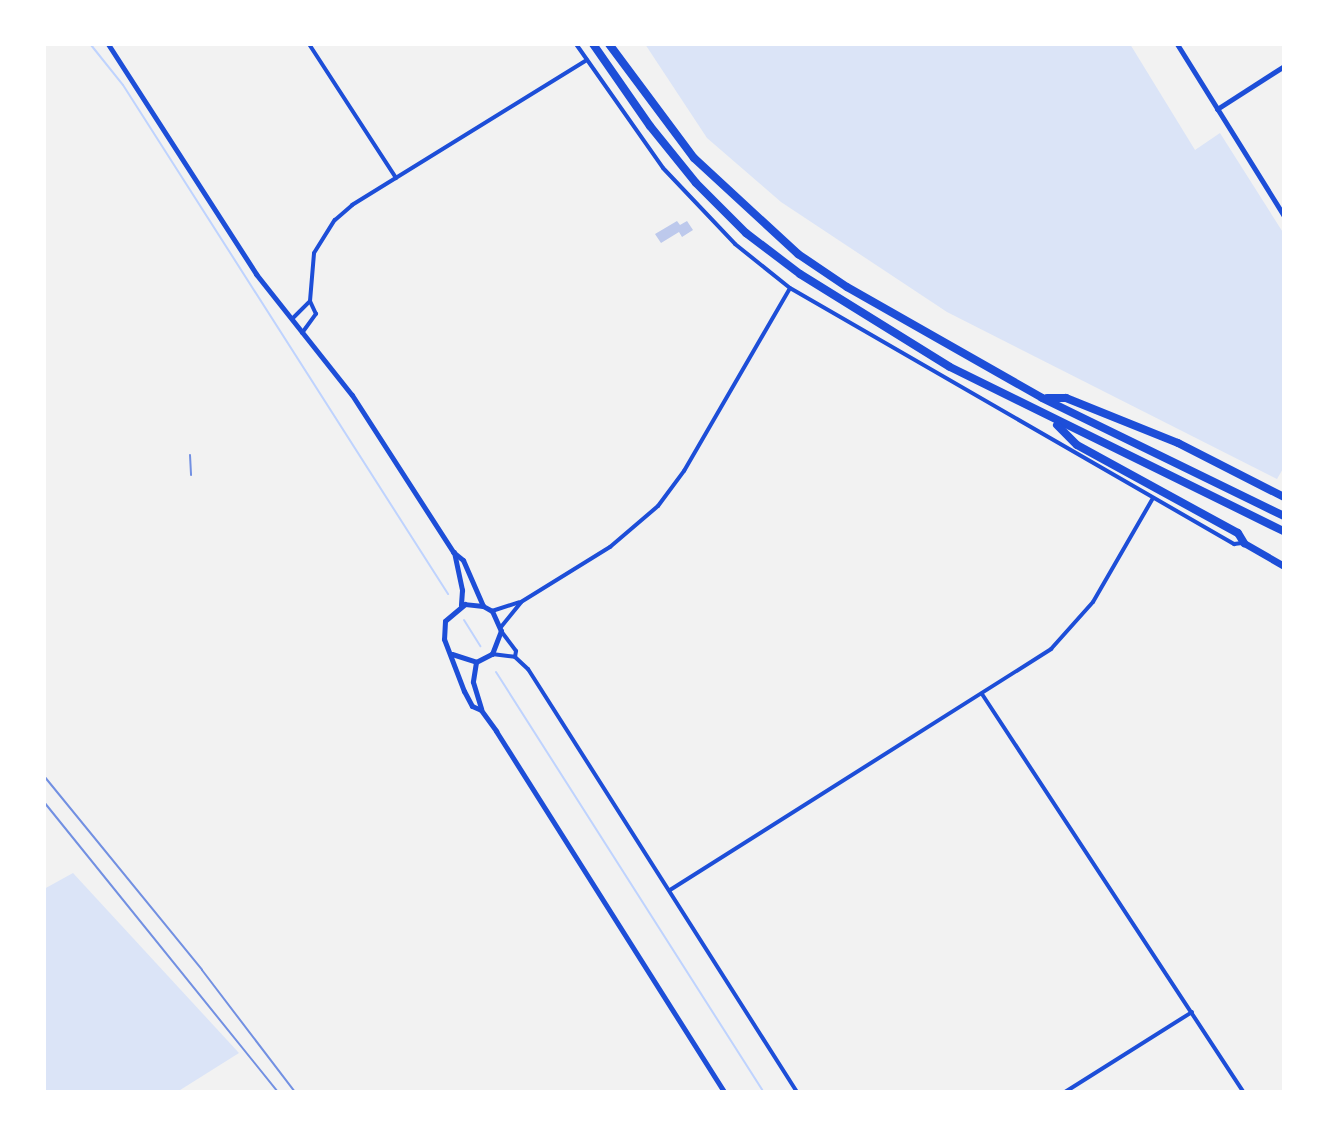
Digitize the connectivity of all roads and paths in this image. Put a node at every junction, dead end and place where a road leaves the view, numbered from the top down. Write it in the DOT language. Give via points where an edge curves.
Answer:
graph roads {
  1 [pos="108,44"];
  2 [pos="309,44"];
  3 [pos="576,44"];
  4 [pos="593,44"];
  5 [pos="609,44"];
  6 [pos="1177,44"];
  7 [pos="587,60"];
  8 [pos="1284,66"];
  9 [pos="1217,109"];
  10 [pos="396,178"];
  11 [pos="1284,216"];
  12 [pos="790,288"];
  13 [pos="310,301"];
  14 [pos="291,320"];
  15 [pos="302,333"];
  16 [pos="1042,398"];
  17 [pos="1051,420"];
  18 [pos="1284,497"];
  19 [pos="1153,498"];
  20 [pos="1284,516"];
  21 [pos="1284,531"];
  22 [pos="1244,543"];
  23 [pos="453,552"];
  24 [pos="1284,566"];
  25 [pos="521,602"];
  26 [pos="461,606"];
  27 [pos="483,606"];
  28 [pos="492,611"];
  29 [pos="501,629"];
  30 [pos="452,654"];
  31 [pos="492,654"];
  32 [pos="515,657"];
  33 [pos="476,662"];
  34 [pos="982,694"];
  35 [pos="481,710"];
  36 [pos="670,890"];
  37 [pos="1192,1012"];
  38 [pos="724,1092"];
  39 [pos="797,1092"];
  40 [pos="1065,1092"];
  41 [pos="1243,1092"];
  1 -- 14 [label="street"];
  2 -- 10 [label="street"];
  3 -- 7 [label="street"];
  4 -- 17 [label="highway" via="696,183 746,233 833,297"];
  5 -- 16 [label="highway" via="694,158 798,254"];
  6 -- 9 [label="street"];
  7 -- 10 [label="street"];
  7 -- 12 [label="street" via="687,195 735,244"];
  8 -- 9 [label="street"];
  9 -- 11 [label="street"];
  10 -- 13 [label="street" via="352,205 322,236 310,266"];
  12 -- 19 [label="street"];
  12 -- 25 [label="street" via="658,506 610,547"];
  13 -- 14 [label="street"];
  13 -- 15 [label="street" via="316,314"];
  14 -- 15 [label="street"];
  15 -- 23 [label="street" via="352,395"];
  16 -- 18 [label="highway" via="1066,398 1178,443"];
  16 -- 20 [label="highway"];
  17 -- 21 [label="highway"];
  17 -- 22 [label="highway" via="1077,445 1238,533"];
  19 -- 22 [label="street" via="1234,544"];
  19 -- 34 [label="street" via="1075,626 1051,649"];
  22 -- 24 [label="highway"];
  23 -- 26 [label="street"];
  23 -- 27 [label="street" via="463,560"];
  25 -- 28 [label="street"];
  25 -- 29 [label="street"];
  26 -- 27 [label="street"];
  26 -- 30 [label="street" via="443,630"];
  27 -- 28 [label="street"];
  28 -- 29 [label="street"];
  29 -- 31 [label="street"];
  29 -- 32 [label="street"];
  30 -- 33 [label="street"];
  30 -- 35 [label="street" via="464,691 472,706"];
  31 -- 32 [label="street"];
  31 -- 33 [label="street"];
  32 -- 36 [label="street" via="528,669"];
  33 -- 35 [label="street" via="473,682"];
  34 -- 36 [label="street"];
  34 -- 37 [label="street"];
  35 -- 38 [label="street"];
  36 -- 39 [label="street"];
  37 -- 40 [label="street"];
  37 -- 41 [label="street"];
}
